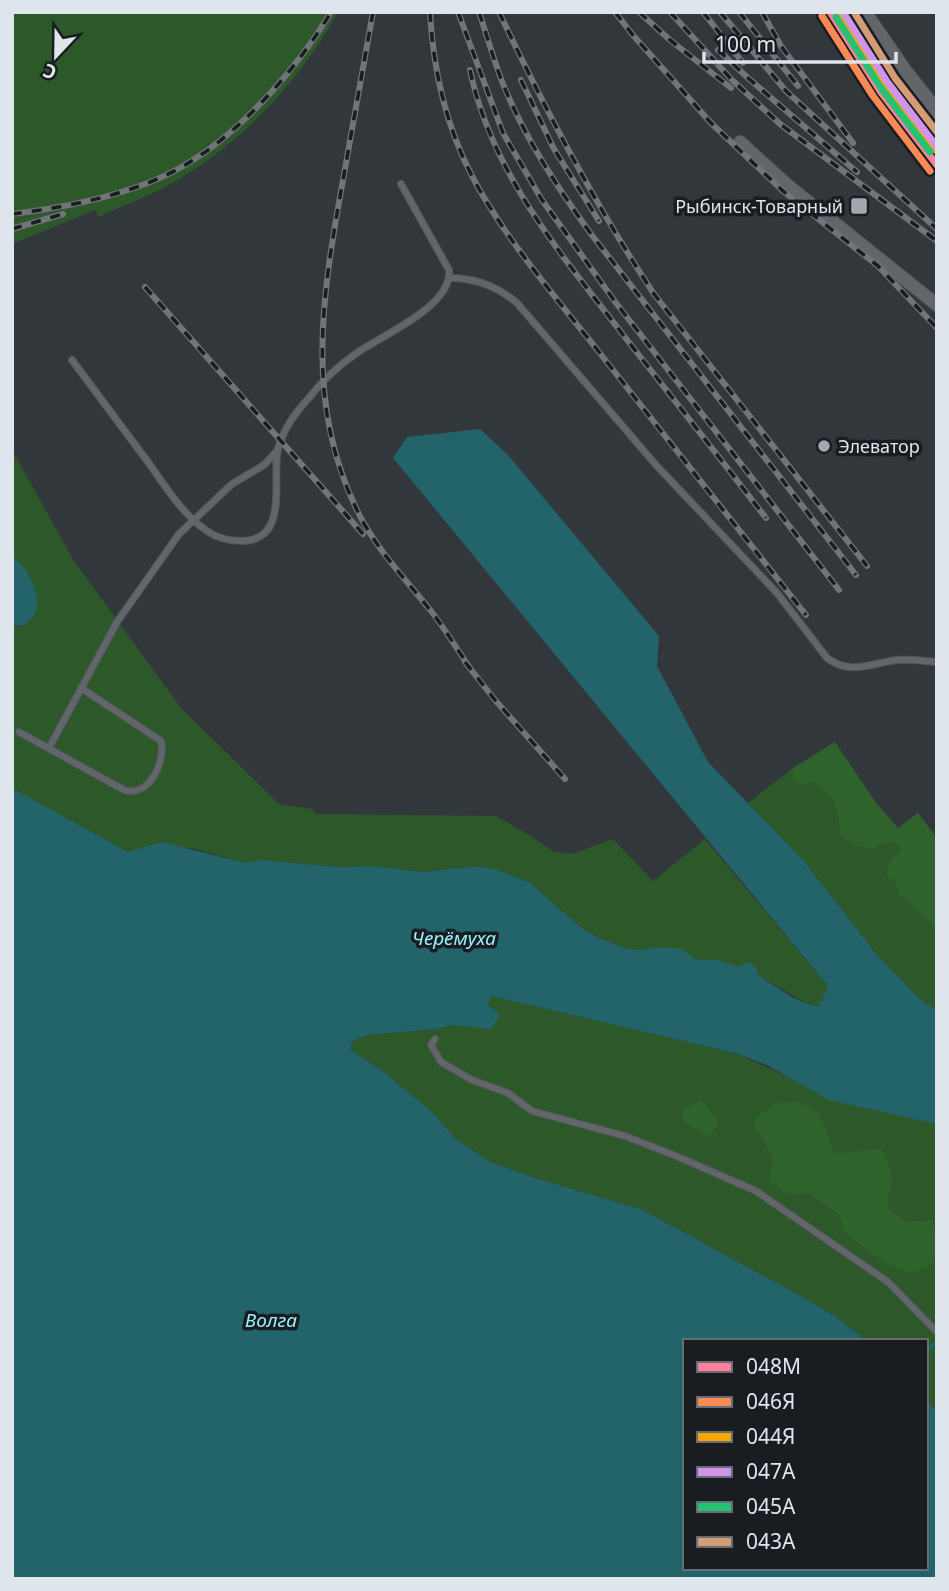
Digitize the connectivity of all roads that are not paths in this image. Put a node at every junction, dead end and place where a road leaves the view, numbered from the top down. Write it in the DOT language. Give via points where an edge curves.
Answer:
graph roads {
  1 [pos="864,12"];
  2 [pos="937,111"];
  3 [pos="740,142"];
  4 [pos="401,184"];
  5 [pos="450,278"];
  6 [pos="937,305"];
  7 [pos="72,360"];
  8 [pos="277,451"];
  9 [pos="194,519"];
  10 [pos="937,662"];
  11 [pos="81,688"];
  12 [pos="19,732"];
  13 [pos="49,748"];
  14 [pos="435,1039"];
  15 [pos="937,1332"];
  1 -- 2 [label="street"];
  3 -- 6 [label="street"];
  4 -- 5 [label="lane"];
  5 -- 8 [label="lane" via="429,307 353,355 322,382 293,417"];
  5 -- 10 [label="lane" via="487,284 517,303 656,465 778,593 833,663 859,668 900,660"];
  7 -- 9 [label="lane"];
  8 -- 9 [label="lane"];
  8 -- 9 [label="lane" via="276,506 261,536 227,540 209,533"];
  9 -- 11 [label="lane" via="129,603"];
  11 -- 13 [label="lane"];
  11 -- 13 [label="lane" via="161,741 155,772 145,786 130,792"];
  12 -- 13 [label="lane"];
  14 -- 15 [label="lane" via="431,1045 441,1062 508,1093 532,1111 625,1136 756,1191 888,1282"];
}
